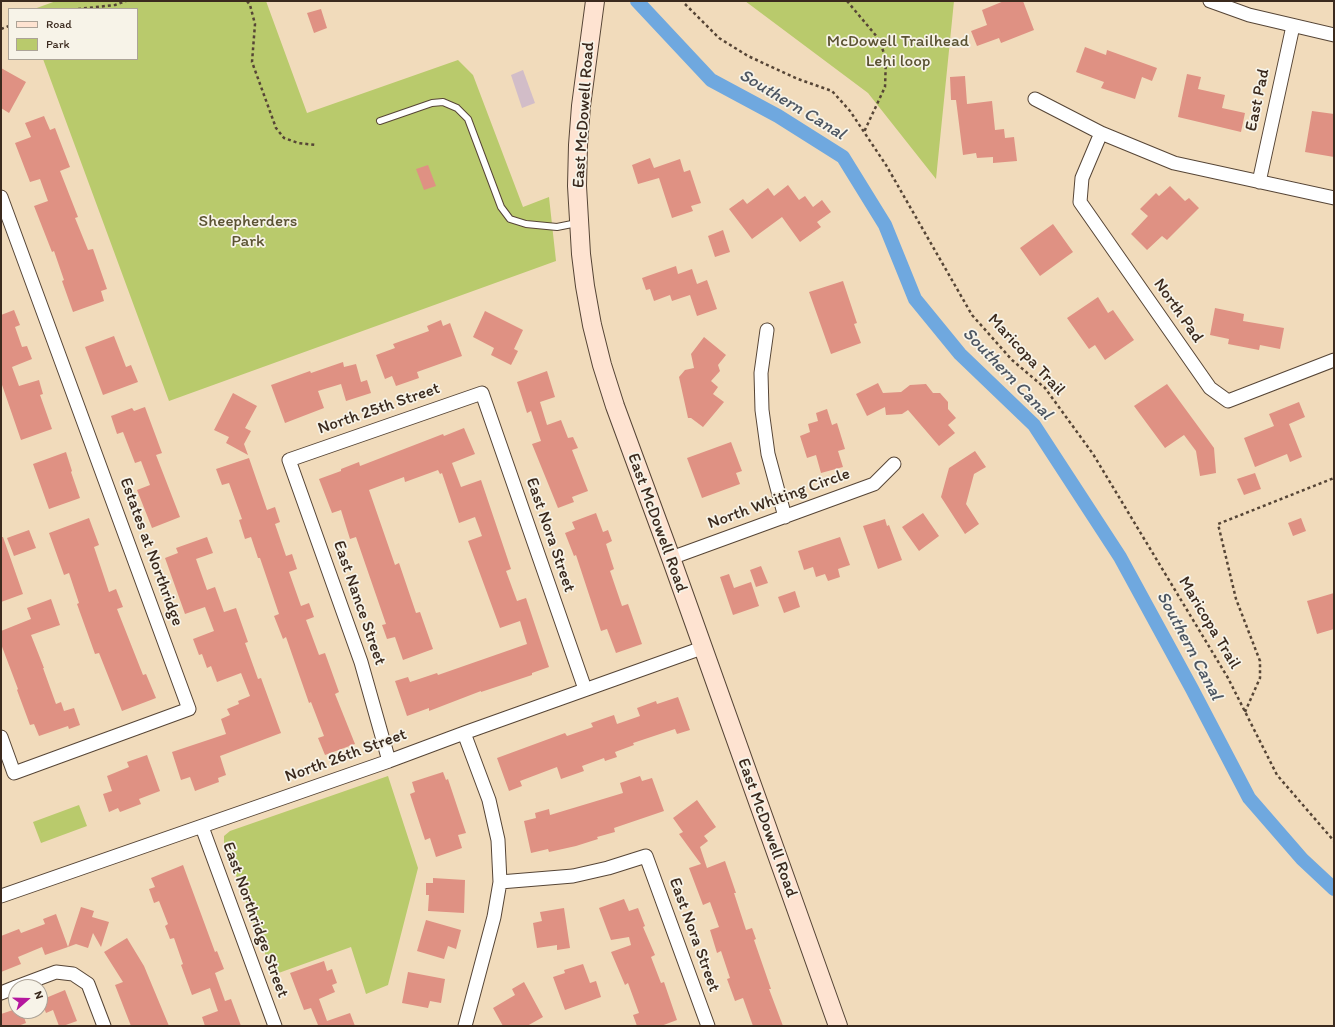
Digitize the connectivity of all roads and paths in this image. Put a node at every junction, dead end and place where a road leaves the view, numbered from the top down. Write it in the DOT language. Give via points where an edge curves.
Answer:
graph roads {
  1 [pos="126,1"];
  2 [pos="247,1"];
  3 [pos="595,1"];
  4 [pos="847,1"];
  5 [pos="1210,1"];
  6 [pos="685,4"];
  7 [pos="87,8"];
  8 [pos="1293,26"];
  9 [pos="1334,35"];
  10 [pos="1035,99"];
  11 [pos="380,121"];
  12 [pos="864,132"];
  13 [pos="1101,133"];
  14 [pos="316,145"];
  15 [pos="1259,182"];
  16 [pos="1,197"];
  17 [pos="1334,198"];
  18 [pos="579,223"];
  19 [pos="767,330"];
  20 [pos="1334,360"];
  21 [pos="482,393"];
  22 [pos="289,460"];
  23 [pos="894,464"];
  24 [pos="1334,478"];
  25 [pos="785,517"];
  26 [pos="670,558"];
  27 [pos="702,648"];
  28 [pos="585,689"];
  29 [pos="1245,712"];
  30 [pos="464,733"];
  31 [pos="1,737"];
  32 [pos="389,761"];
  33 [pos="202,827"];
  34 [pos="1334,841"];
  35 [pos="500,882"];
  36 [pos="1,896"];
  37 [pos="37,979"];
  38 [pos="104,1026"];
  39 [pos="275,1026"];
  40 [pos="465,1026"];
  41 [pos="708,1026"];
  42 [pos="838,1026"];
  1 -- 7 [label="path"];
  2 -- 14 [label="path" via="255,24 252,62 276,128 284,138"];
  3 -- 18 [label="main road, East McDowell Road" via="578,145"];
  4 -- 12 [label="path" via="878,38 886,58 885,87"];
  5 -- 8 [label="street"];
  6 -- 12 [label="path, Maricopa Trail" via="719,38 748,56 832,91"];
  8 -- 9 [label="street"];
  8 -- 15 [label="street, East Pad"];
  10 -- 13 [label="street"];
  11 -- 18 [label="lane" via="432,103 443,102 457,108 468,119 501,208 510,219 526,224 557,227"];
  12 -- 29 [label="path, Maricopa Trail" via="886,165 972,315 1012,360 1045,388 1093,454 1228,678"];
  13 -- 15 [label="street" via="1174,163"];
  13 -- 20 [label="street, North Pad" via="1082,178 1080,202 1210,388 1228,401"];
  15 -- 17 [label="street"];
  16 -- 31 [label="street, Estates at Northridge" via="189,709 14,773"];
  18 -- 26 [label="main road, East McDowell Road" via="585,286 602,365"];
  19 -- 25 [label="street" via="761,373 762,410 768,454"];
  21 -- 22 [label="street, North 25th Street"];
  21 -- 28 [label="street, East Nora Street"];
  22 -- 32 [label="street, East Nance Street" via="361,662"];
  23 -- 25 [label="street, North Whiting Circle" via="874,484"];
  24 -- 29 [label="path" via="1218,524 1236,599 1260,661 1260,678"];
  25 -- 26 [label="street, North Whiting Circle"];
  26 -- 27 [label="main road, East McDowell Road"];
  27 -- 28 [label="street, North 26th Street"];
  27 -- 42 [label="main road, East McDowell Road"];
  28 -- 30 [label="street, North 26th Street"];
  29 -- 34 [label="path, Maricopa Trail" via="1277,775"];
  30 -- 32 [label="street, North 26th Street"];
  30 -- 35 [label="street" via="490,800 498,840"];
  32 -- 33 [label="street, North 26th Street"];
  33 -- 36 [label="street, North 26th Street"];
  33 -- 39 [label="street, East Northridge Street"];
  35 -- 40 [label="street" via="494,917"];
  35 -- 41 [label="street, East Nora Street" via="573,876 646,856"];
  37 -- 38 [label="street" via="56,972 73,974 88,984"];
}
